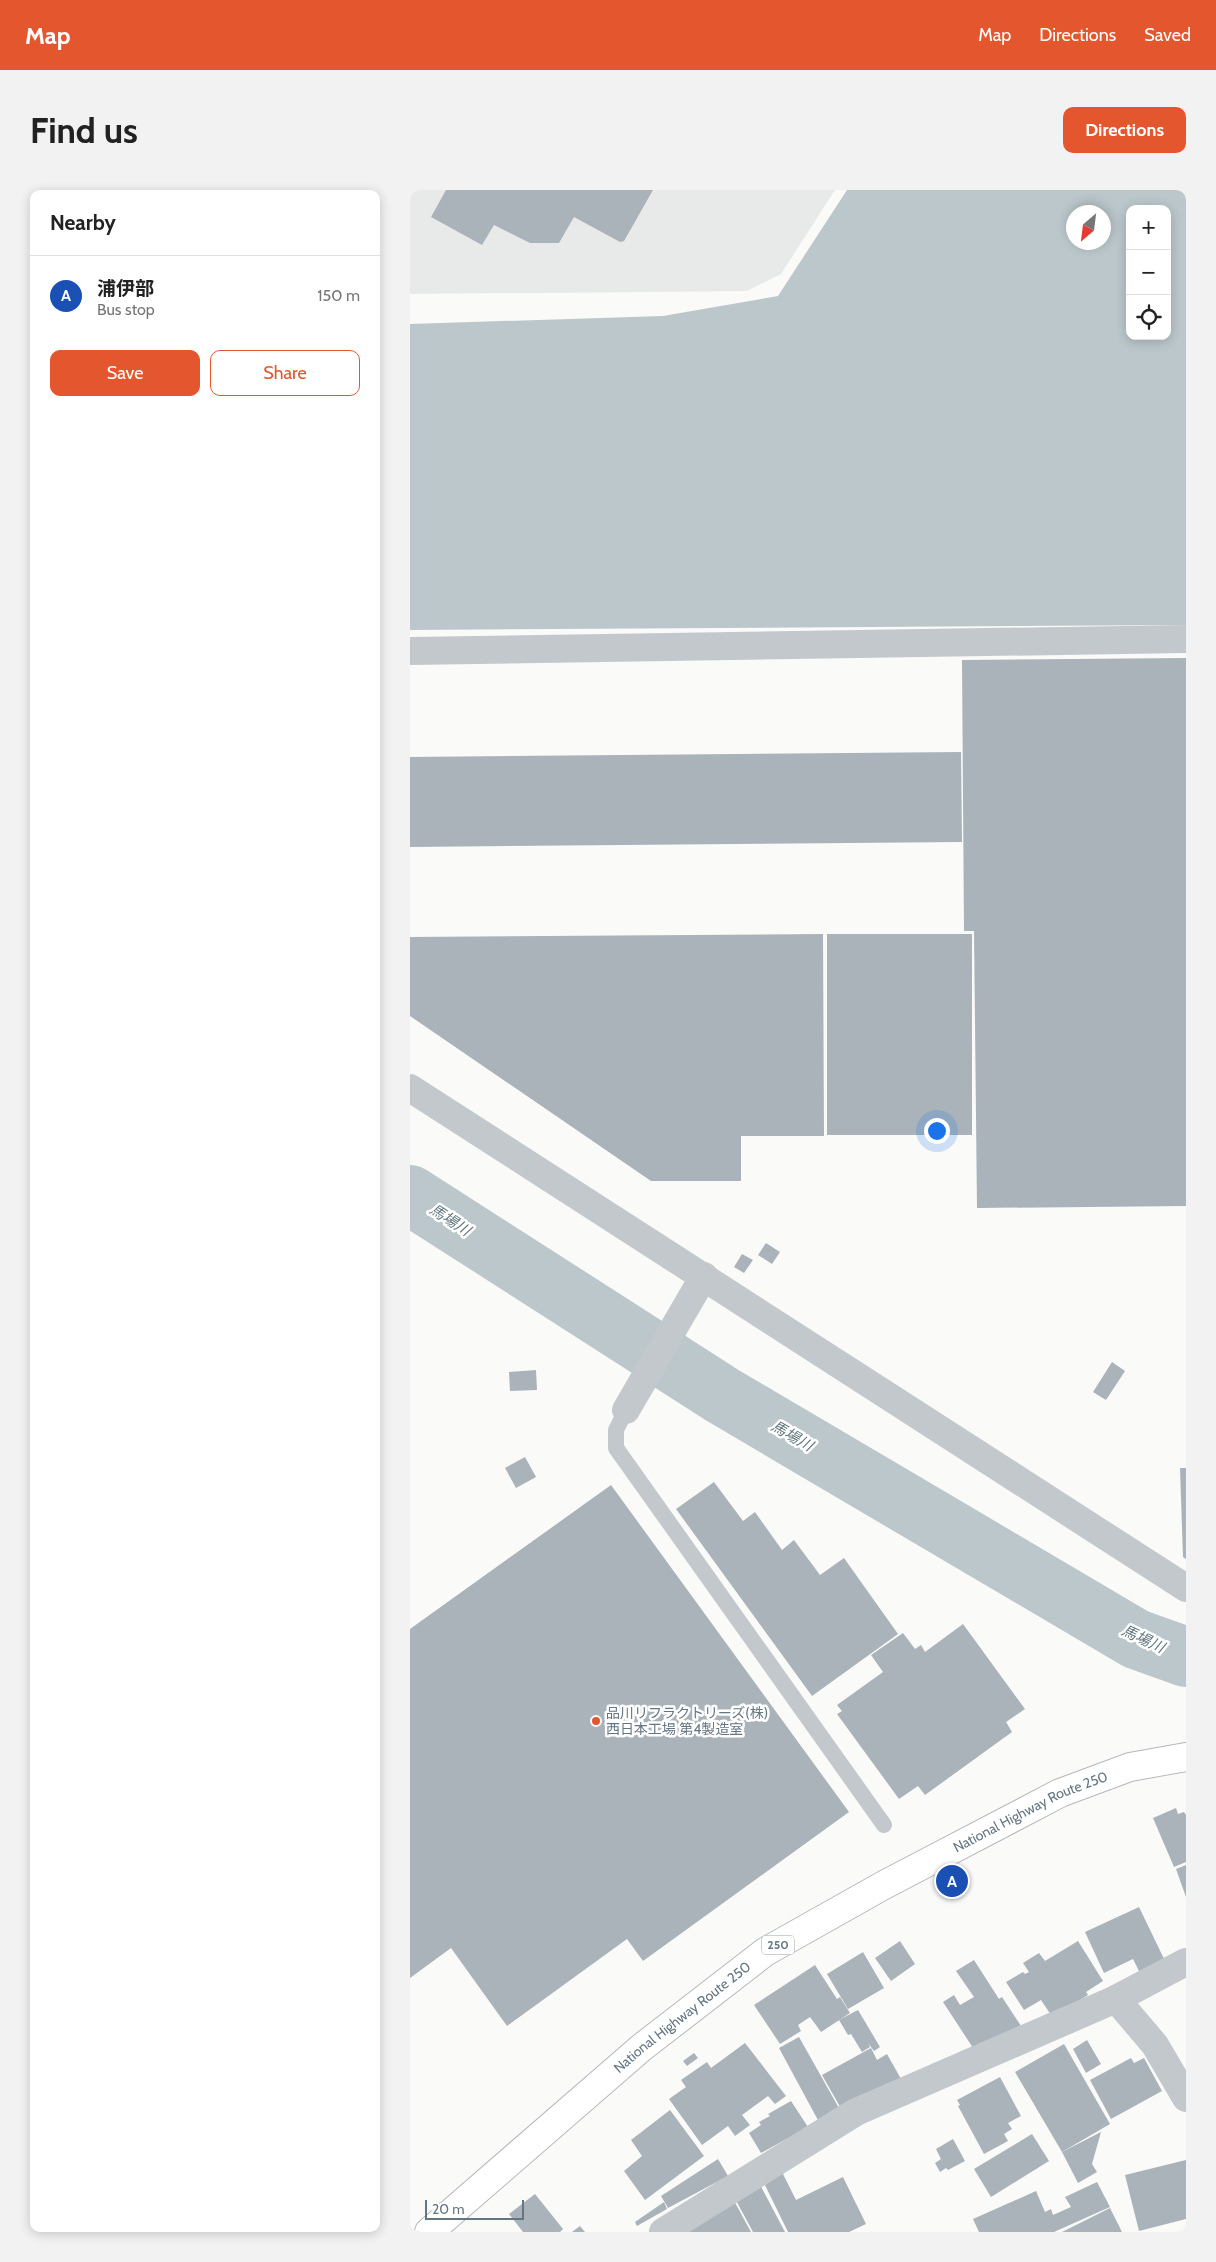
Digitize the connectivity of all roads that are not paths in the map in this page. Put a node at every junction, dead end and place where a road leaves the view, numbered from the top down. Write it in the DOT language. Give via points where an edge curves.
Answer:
graph roads {
  1 [pos="1186,639"];
  2 [pos="410,651"];
  3 [pos="410,1088"];
  4 [pos="700,1282"];
  5 [pos="626,1410"];
  6 [pos="1186,1588"];
  7 [pos="1186,1757"];
  8 [pos="884,1825"];
  9 [pos="1186,1962"];
  10 [pos="1116,1999"];
  11 [pos="1186,2098"];
  12 [pos="438,2229"];
  13 [pos="663,2232"];
  1 -- 2 [label="street"];
  3 -- 4 [label="street"];
  4 -- 5 [label="street"];
  4 -- 6 [label="street"];
  5 -- 8 [label="lane" via="616,1430 616,1448"];
  7 -- 12 [label="highway, National Highway Route 250 / 250" via="1130,1767 1060,1793 884,1885 765,1952 641,2048"];
  9 -- 10 [label="street"];
  10 -- 11 [label="street" via="1155,2045"];
  10 -- 13 [label="street" via="856,2112"];
}
